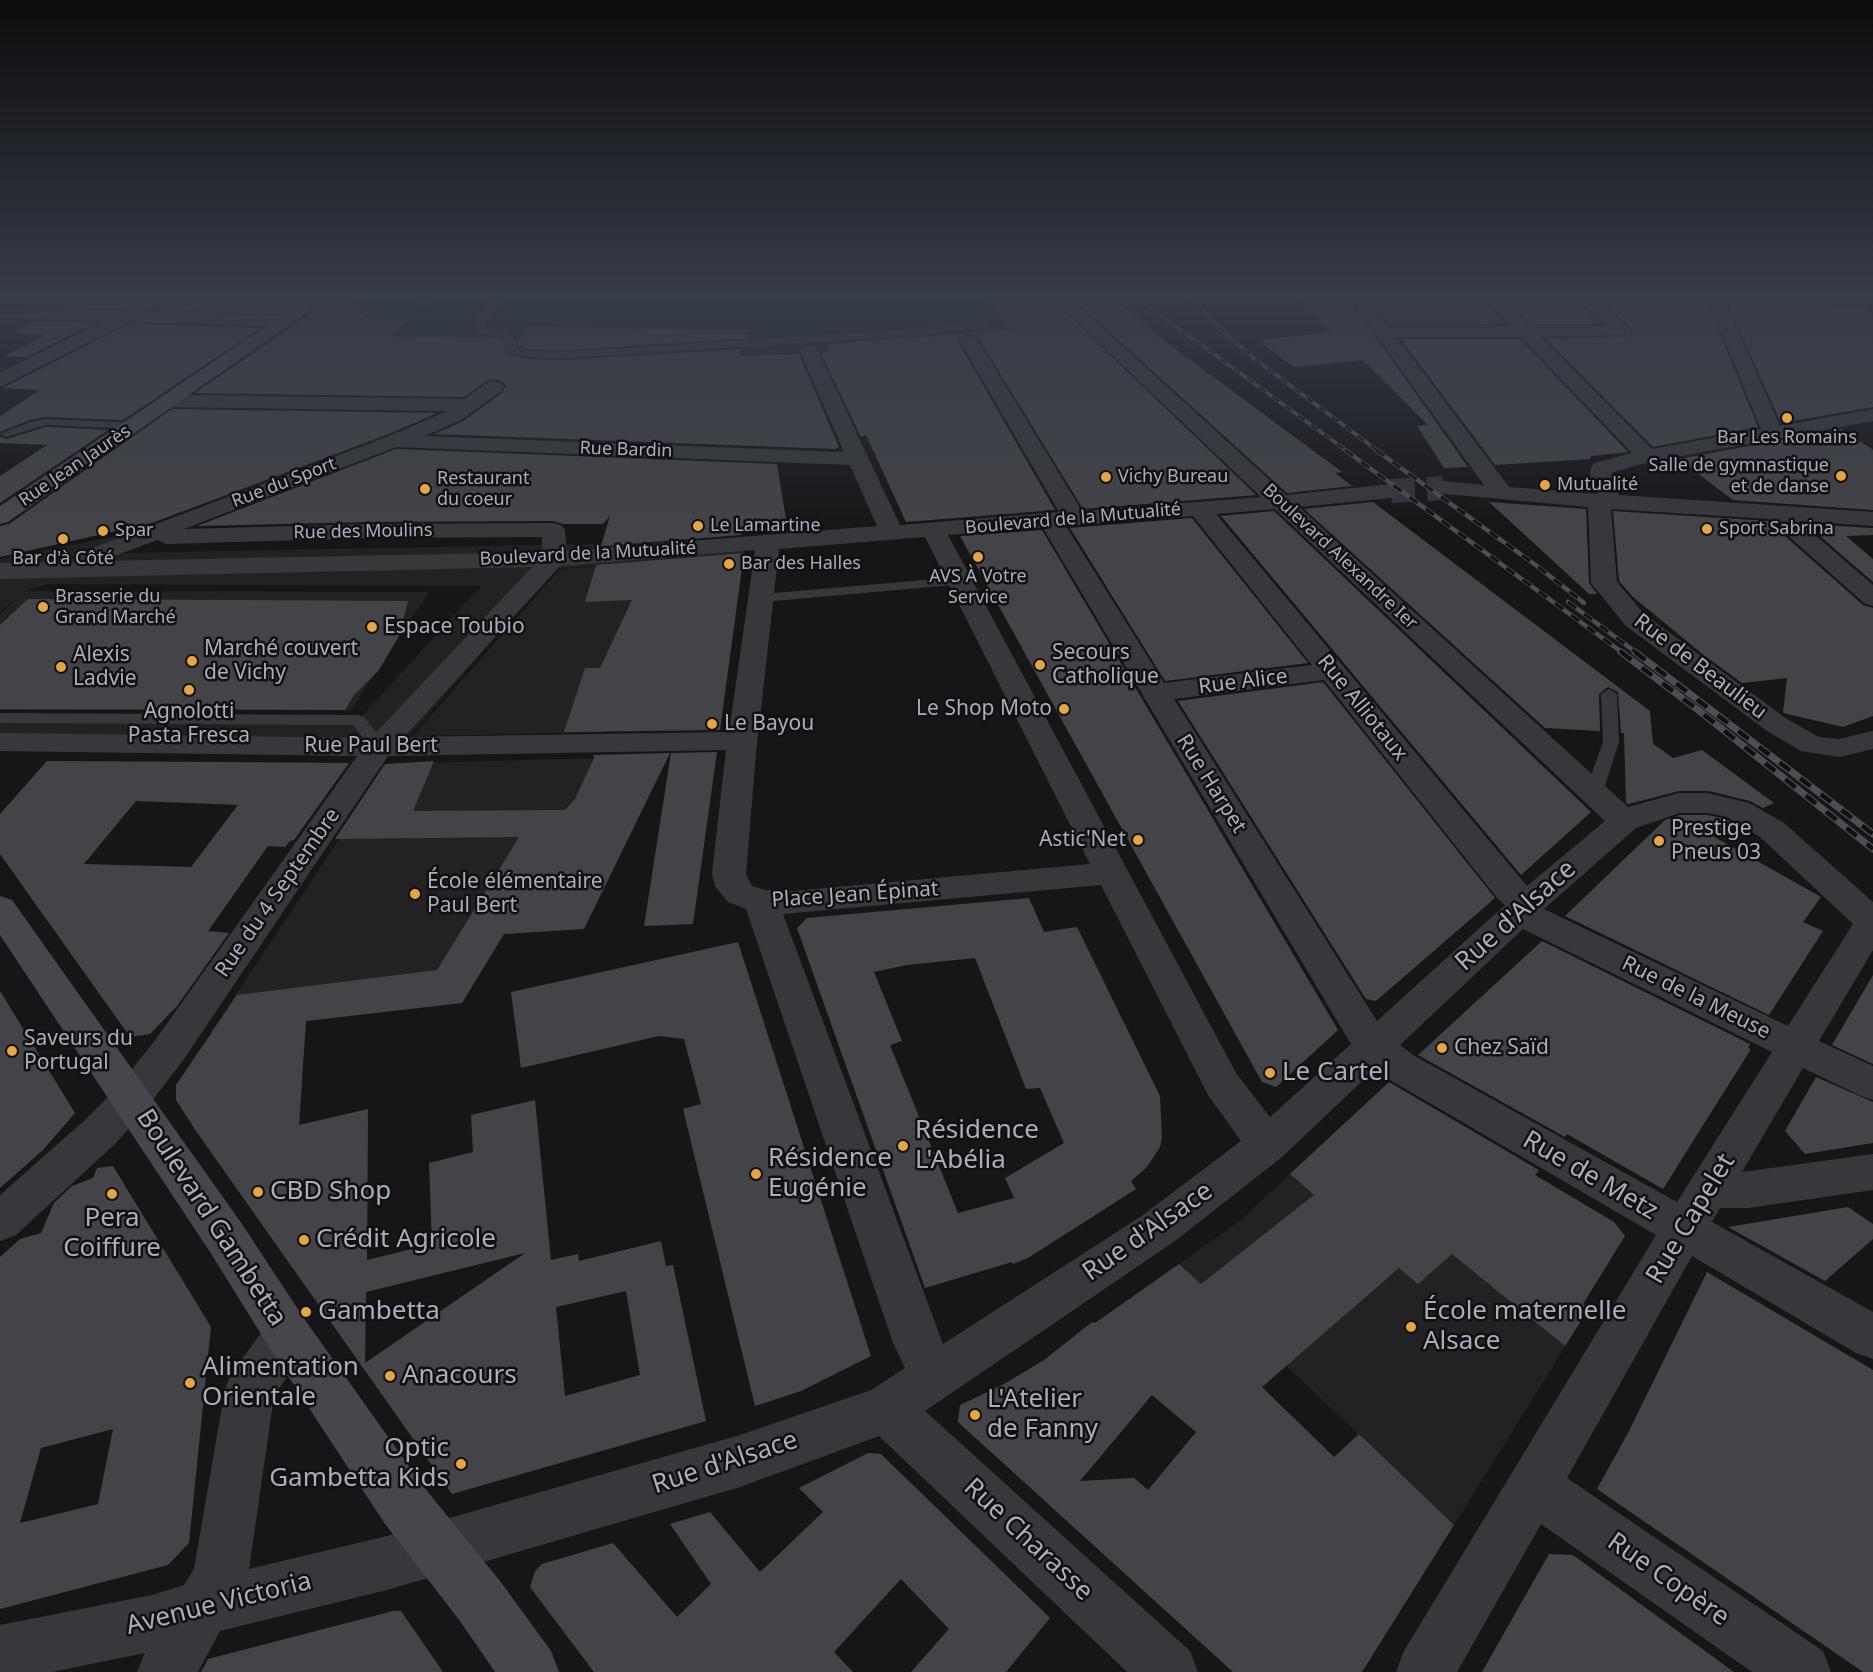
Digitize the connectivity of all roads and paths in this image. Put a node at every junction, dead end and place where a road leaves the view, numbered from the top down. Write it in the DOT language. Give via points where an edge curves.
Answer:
graph roads {
  1 [pos="19,371"];
  2 [pos="212,371"];
  3 [pos="818,371"];
  4 [pos="985,371"];
  5 [pos="1140,371"];
  6 [pos="1412,371"];
  7 [pos="1565,371"];
  8 [pos="1746,371"];
  9 [pos="0,381"];
  10 [pos="494,387"];
  11 [pos="169,401"];
  12 [pos="469,405"];
  13 [pos="1873,415"];
  14 [pos="135,426"];
  15 [pos="6,434"];
  16 [pos="1778,434"];
  17 [pos="393,441"];
  18 [pos="1647,456"];
  19 [pos="859,459"];
  20 [pos="1391,491"];
  21 [pos="1613,497"];
  22 [pos="1282,502"];
  23 [pos="1200,509"];
  24 [pos="1776,513"];
  25 [pos="0,517"];
  26 [pos="1873,519"];
  27 [pos="1063,520"];
  28 [pos="933,530"];
  29 [pos="892,533"];
  30 [pos="144,537"];
  31 [pos="768,543"];
  32 [pos="553,559"];
  33 [pos="67,568"];
  34 [pos="0,571"];
  35 [pos="959,581"];
  36 [pos="763,597"];
  37 [pos="1873,598"];
  38 [pos="1332,672"];
  39 [pos="1155,693"];
  40 [pos="1610,694"];
  41 [pos="0,718"];
  42 [pos="1873,740"];
  43 [pos="742,741"];
  44 [pos="0,742"];
  45 [pos="379,747"];
  46 [pos="1609,808"];
  47 [pos="1112,873"];
  48 [pos="761,902"];
  49 [pos="0,908"];
  50 [pos="1523,909"];
  51 [pos="1873,923"];
  52 [pos="1374,1045"];
  53 [pos="1796,1047"];
  54 [pos="1873,1084"];
  55 [pos="131,1099"];
  56 [pos="1267,1145"];
  57 [pos="1873,1172"];
  58 [pos="1696,1210"];
  59 [pos="0,1222"];
  60 [pos="288,1335"];
  61 [pos="1873,1338"];
  62 [pos="935,1378"];
  63 [pos="886,1408"];
  64 [pos="1533,1487"];
  65 [pos="437,1548"];
  66 [pos="205,1607"];
  67 [pos="0,1654"];
  68 [pos="166,1672"];
  69 [pos="530,1672"];
  70 [pos="1169,1672"];
  71 [pos="1425,1672"];
  72 [pos="1802,1672"];
  1 -- 9 [label="street"];
  2 -- 11 [label="street, Rue Jean Jaurès"];
  3 -- 19 [label="street"];
  4 -- 27 [label="street, Rue Harpet"];
  5 -- 22 [label="street, Boulevard Alexandre Ier"];
  6 -- 21 [label="street" via="1500,490"];
  7 -- 18 [label="street"];
  8 -- 16 [label="street" via="1770,427"];
  10 -- 12 [label="street, Rue du Sport"];
  11 -- 12 [label="street"];
  11 -- 14 [label="street, Rue Jean Jaurès"];
  12 -- 17 [label="street, Rue du Sport" via="454,416"];
  13 -- 16 [label="street"];
  14 -- 15 [label="lane" via="46,422"];
  14 -- 25 [label="street, Rue Jean Jaurès"];
  16 -- 18 [label="street"];
  17 -- 19 [label="street, Rue Bardin"];
  17 -- 30 [label="street, Rue du Sport"];
  18 -- 21 [label="street, Rue de Beaulieu" via="1621,463 1621,481"];
  19 -- 29 [label="street"];
  20 -- 22 [label="street, Boulevard de la Mutualité"];
  21 -- 24 [label="street"];
  21 -- 24 [label="street"];
  21 -- 42 [label="street, Rue de Beaulieu" via="1604,583 1635,620 1777,725 1812,745 1839,748"];
  22 -- 23 [label="street, Boulevard de la Mutualité"];
  22 -- 46 [label="street, Boulevard Alexandre Ier"];
  23 -- 27 [label="street, Boulevard de la Mutualité"];
  23 -- 38 [label="street, Rue Alliotaux"];
  24 -- 26 [label="street"];
  24 -- 37 [label="street"];
  27 -- 28 [label="street, Boulevard de la Mutualité"];
  27 -- 39 [label="street, Rue Harpet"];
  28 -- 29 [label="street, Boulevard de la Mutualité"];
  28 -- 35 [label="street"];
  29 -- 31 [label="street, Boulevard de la Mutualité"];
  30 -- 32 [label="street, Rue des Moulins" via="552,530 556,545"];
  30 -- 33 [label="street, Rue du Sport"];
  31 -- 32 [label="street, Boulevard de la Mutualité"];
  31 -- 36 [label="street, Place Jean Épinat"];
  32 -- 33 [label="street, Boulevard de la Mutualité"];
  32 -- 45 [label="street, Rue du 4 Septembre"];
  33 -- 34 [label="street, Boulevard de la Mutualité"];
  35 -- 36 [label="lane"];
  35 -- 47 [label="street"];
  36 -- 43 [label="street, Place Jean Épinat"];
  38 -- 39 [label="street, Rue Alice"];
  38 -- 50 [label="street, Rue Alliotaux"];
  39 -- 52 [label="street, Rue Harpet"];
  40 -- 46 [label="lane"];
  41 -- 45 [label="lane" via="358,720"];
  43 -- 45 [label="street, Rue Paul Bert"];
  43 -- 48 [label="street, Place Jean Épinat" via="729,874 732,886 740,894"];
  44 -- 45 [label="street, Rue Paul Bert"];
  45 -- 55 [label="street, Rue du 4 Septembre" via="170,1049"];
  46 -- 50 [label="street, Rue d'Alsace"];
  46 -- 51 [label="street, Rue d'Alsace" via="1646,812 1679,804 1708,803 1738,810 1772,830"];
  47 -- 48 [label="street, Place Jean Épinat" via="793,903"];
  47 -- 56 [label="street" via="1222,1084"];
  48 -- 62 [label="street" via="916,1340"];
  49 -- 55 [label="street, Boulevard Gambetta"];
  50 -- 52 [label="street, Rue d'Alsace"];
  50 -- 53 [label="street, Rue de la Meuse"];
  51 -- 53 [label="street, Rue Capelet"];
  52 -- 56 [label="street, Rue d'Alsace"];
  52 -- 58 [label="street, Rue de Metz" via="1399,1066"];
  53 -- 54 [label="street, Rue de la Meuse"];
  53 -- 58 [label="street, Rue Capelet"];
  55 -- 59 [label="street, Rue du 4 Septembre"];
  55 -- 60 [label="street, Boulevard Gambetta"];
  56 -- 62 [label="street, Rue d'Alsace" via="1159,1228"];
  57 -- 58 [label="street" via="1748,1190"];
  58 -- 61 [label="street, Rue de Metz"];
  58 -- 64 [label="street, Rue Capelet"];
  60 -- 65 [label="street, Boulevard Gambetta"];
  60 -- 66 [label="street" via="250,1389 220,1577"];
  62 -- 63 [label="street, Rue d'Alsace"];
  63 -- 65 [label="street, Rue d'Alsace" via="740,1461"];
  63 -- 70 [label="street, Rue Charasse"];
  64 -- 71 [label="street, Rue Capelet"];
  64 -- 72 [label="street, Rue Copère"];
  65 -- 66 [label="street, Avenue Victoria"];
  65 -- 69 [label="street, Boulevard Gambetta"];
  66 -- 67 [label="street, Avenue Victoria" via="152,1623"];
  66 -- 68 [label="street"];
}
